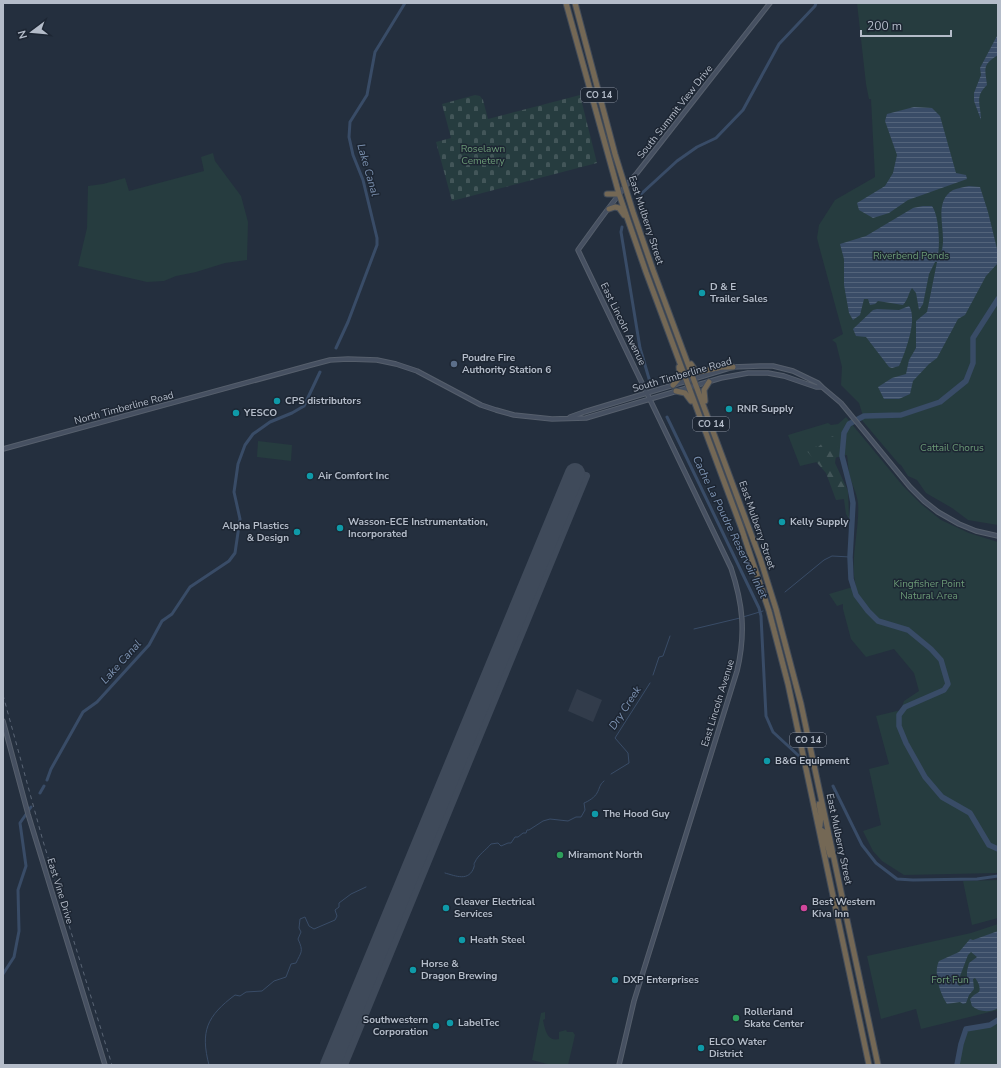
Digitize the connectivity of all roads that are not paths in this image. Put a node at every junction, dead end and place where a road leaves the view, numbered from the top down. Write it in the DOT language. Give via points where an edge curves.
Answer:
graph roads {
  1 [pos="566,3"];
  2 [pos="575,3"];
  3 [pos="770,3"];
  4 [pos="625,187"];
  5 [pos="607,194"];
  6 [pos="619,194"];
  7 [pos="609,209"];
  8 [pos="632,233"];
  9 [pos="578,250"];
  10 [pos="658,304"];
  11 [pos="669,312"];
  12 [pos="323,362"];
  13 [pos="733,367"];
  14 [pos="694,378"];
  15 [pos="687,381"];
  16 [pos="708,382"];
  17 [pos="673,385"];
  18 [pos="696,385"];
  19 [pos="689,387"];
  20 [pos="822,388"];
  21 [pos="676,391"];
  22 [pos="646,393"];
  23 [pos="650,400"];
  24 [pos="568,418"];
  25 [pos="3,449"];
  26 [pos="713,451"];
  27 [pos="725,462"];
  28 [pos="998,536"];
  29 [pos="3,721"];
  30 [pos="806,729"];
  31 [pos="819,829"];
  32 [pos="837,872"];
  33 [pos="104,1065"];
  34 [pos="619,1065"];
  35 [pos="869,1065"];
  36 [pos="878,1065"];
  1 -- 6 [label="highway, East Mulberry Street / CO 14"];
  2 -- 4 [label="highway, East Mulberry Street / CO 14"];
  3 -- 4 [label="main road, South Summit View Drive"];
  4 -- 6 [label="main road, South Summit View Drive"];
  4 -- 11 [label="highway, East Mulberry Street / CO 14"];
  5 -- 6 [label="highway"];
  6 -- 7 [label="main road, South Summit View Drive"];
  6 -- 8 [label="highway, East Mulberry Street / CO 14"];
  7 -- 8 [label="highway" via="615,207 620,210"];
  7 -- 9 [label="main road, South Summit View Drive"];
  8 -- 10 [label="highway, East Mulberry Street / CO 14"];
  9 -- 22 [label="main road, East Lincoln Avenue"];
  10 -- 15 [label="highway, East Mulberry Street / CO 14"];
  10 -- 17 [label="highway" via="659,315 680,372 678,380"];
  11 -- 13 [label="highway" via="695,370 701,372"];
  11 -- 14 [label="highway, East Mulberry Street / CO 14"];
  12 -- 24 [label="main road, South Timberline Road" via="364,358 396,364 496,410 529,417"];
  12 -- 25 [label="main road, North Timberline Road"];
  13 -- 14 [label="main road, South Timberline Road"];
  13 -- 20 [label="main road, South Timberline Road" via="760,366 784,369 818,383"];
  14 -- 15 [label="main road, South Timberline Road"];
  14 -- 18 [label="highway, East Mulberry Street / CO 14"];
  15 -- 17 [label="main road, South Timberline Road"];
  15 -- 19 [label="highway, East Mulberry Street / CO 14"];
  16 -- 18 [label="main road, South Timberline Road"];
  16 -- 20 [label="main road, South Timberline Road" via="738,374 768,373"];
  16 -- 27 [label="highway" via="704,398"];
  17 -- 22 [label="main road, South Timberline Road"];
  18 -- 19 [label="main road, South Timberline Road"];
  18 -- 27 [label="highway, East Mulberry Street / CO 14"];
  19 -- 21 [label="main road, South Timberline Road"];
  19 -- 26 [label="highway, East Mulberry Street / CO 14"];
  20 -- 28 [label="main road, South Timberline Road" via="847,410 924,501 959,524"];
  21 -- 23 [label="main road, South Timberline Road"];
  21 -- 26 [label="highway" via="685,393 691,399"];
  22 -- 23 [label="main road, East Lincoln Avenue"];
  22 -- 24 [label="main road, South Timberline Road"];
  23 -- 24 [label="main road, South Timberline Road" via="586,418"];
  23 -- 34 [label="main road, East Lincoln Avenue" via="731,568 742,617 742,640 737,670 634,1001"];
  26 -- 31 [label="highway, East Mulberry Street / CO 14" via="769,611 788,684"];
  27 -- 30 [label="highway, East Mulberry Street / CO 14" via="775,607"];
  29 -- 33 [label="main road, East Vine Drive" via="26,808"];
  30 -- 31 [label="highway" via="821,815"];
  30 -- 32 [label="highway, East Mulberry Street / CO 14"];
  31 -- 32 [label="highway" via="824,832"];
  31 -- 35 [label="highway, East Mulberry Street / CO 14"];
  32 -- 36 [label="highway, East Mulberry Street / CO 14"];
}
